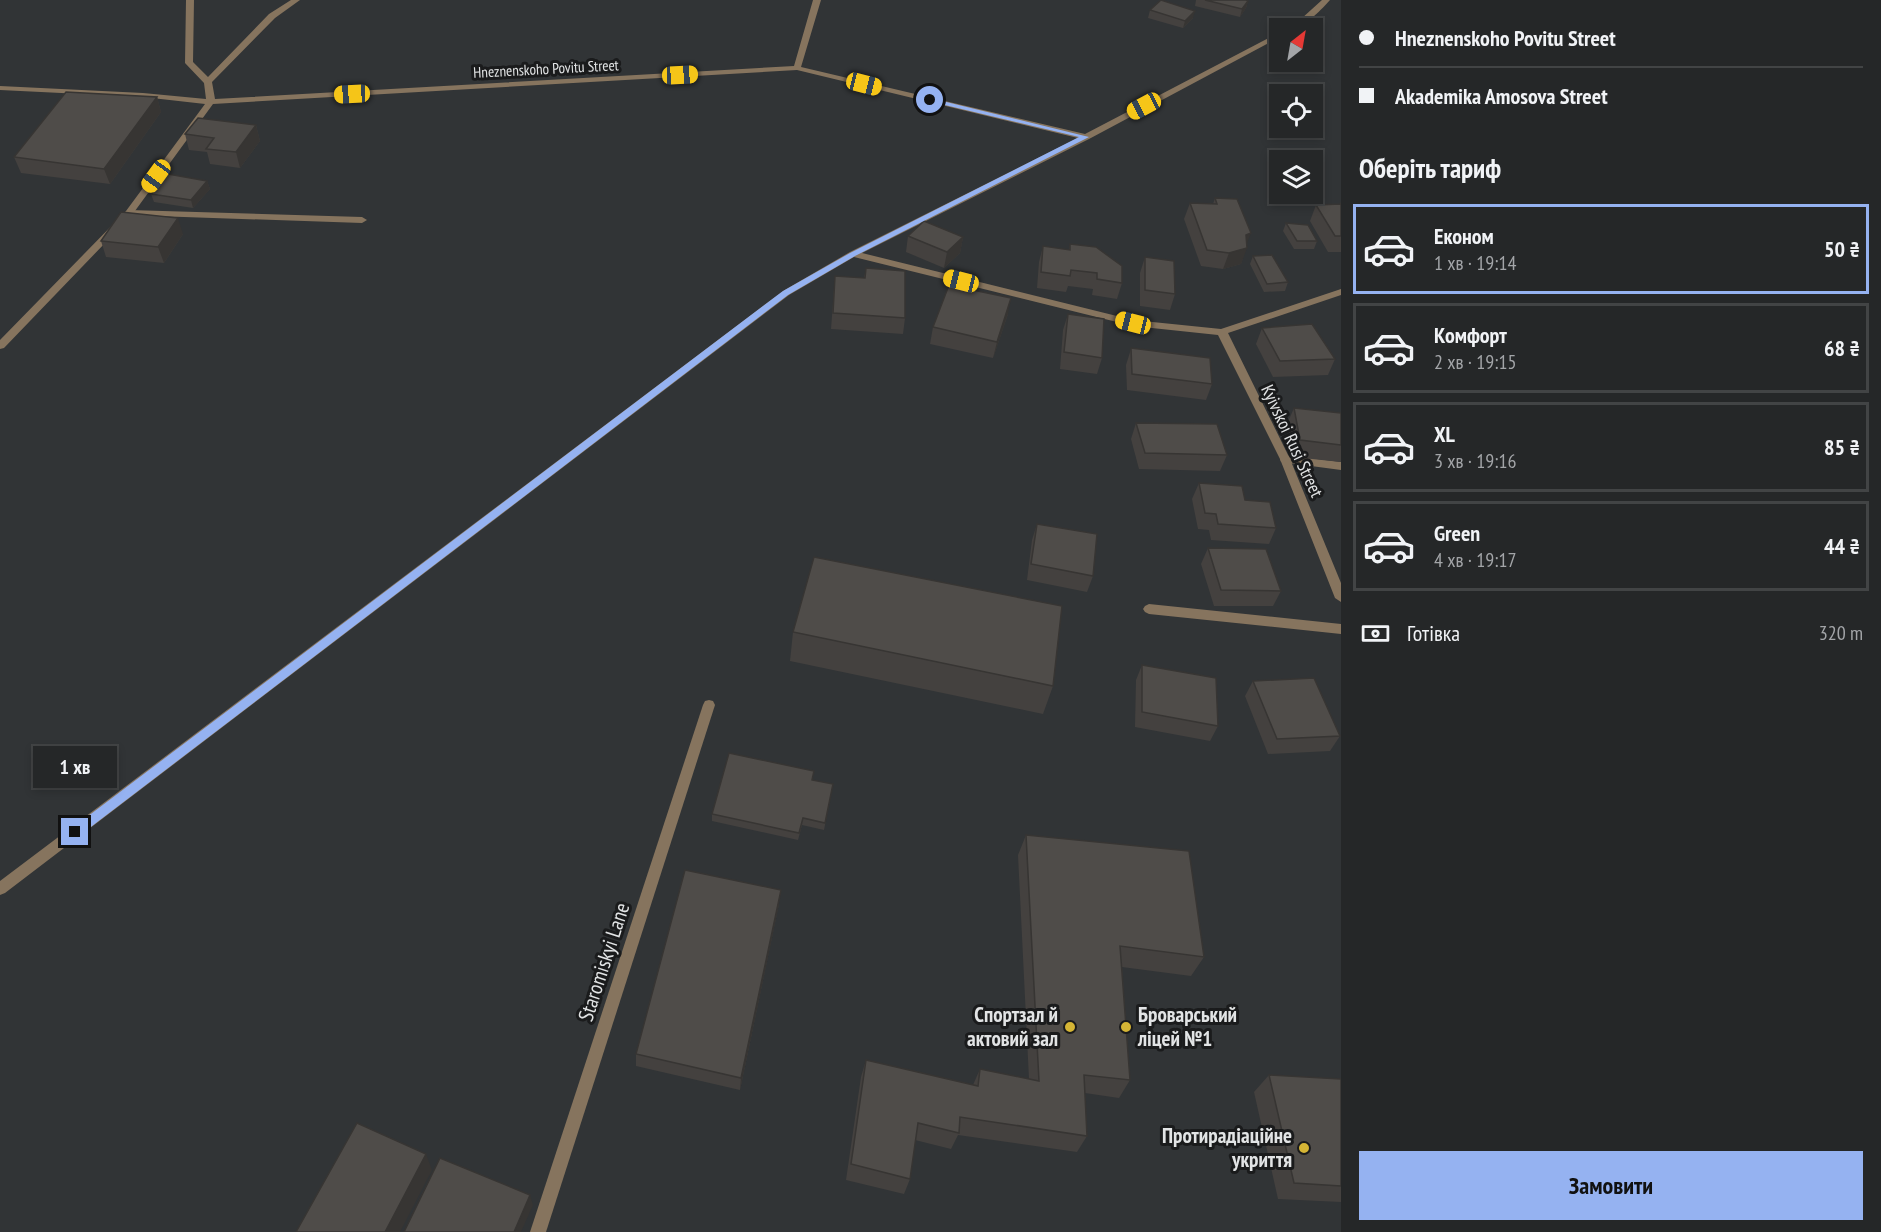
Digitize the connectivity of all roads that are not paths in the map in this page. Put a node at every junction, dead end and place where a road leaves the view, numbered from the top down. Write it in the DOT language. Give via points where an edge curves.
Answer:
graph roads {
  1 [pos="190,0"];
  2 [pos="296,0"];
  3 [pos="817,0"];
  4 [pos="1326,0"];
  5 [pos="1307,18"];
  6 [pos="1269,40"];
  7 [pos="797,68"];
  8 [pos="208,82"];
  9 [pos="0,88"];
  10 [pos="211,102"];
  11 [pos="1086,137"];
  12 [pos="129,213"];
  13 [pos="362,220"];
  14 [pos="853,254"];
  15 [pos="1341,292"];
  16 [pos="1222,332"];
  17 [pos="0,346"];
  18 [pos="1285,459"];
  19 [pos="1341,466"];
  20 [pos="1341,598"];
  21 [pos="1149,609"];
  22 [pos="1341,629"];
  23 [pos="709,705"];
  24 [pos="0,889"];
  25 [pos="538,1232"];
  1 -- 8 [label="street" via="189,63"];
  2 -- 8 [label="street" via="272,15"];
  3 -- 7 [label="street"];
  4 -- 5 [label="street"];
  6 -- 11 [label="street"];
  7 -- 10 [label="street, Hneznenskoho Povitu Street"];
  7 -- 11 [label="street, Hneznenskoho Povitu Street"];
  8 -- 10 [label="street"];
  9 -- 10 [label="street, Hneznenskoho Povitu Street"];
  10 -- 12 [label="street"];
  11 -- 14 [label="street"];
  12 -- 13 [label="street"];
  12 -- 17 [label="street"];
  14 -- 16 [label="street" via="1133,323"];
  14 -- 24 [label="street" via="786,293"];
  15 -- 16 [label="street"];
  16 -- 18 [label="street, Kyivskoi Rusi Street"];
  18 -- 19 [label="street"];
  18 -- 20 [label="street, Kyivskoi Rusi Street"];
  21 -- 22 [label="street"];
  23 -- 25 [label="street, Staromiskyi Lane"];
}
